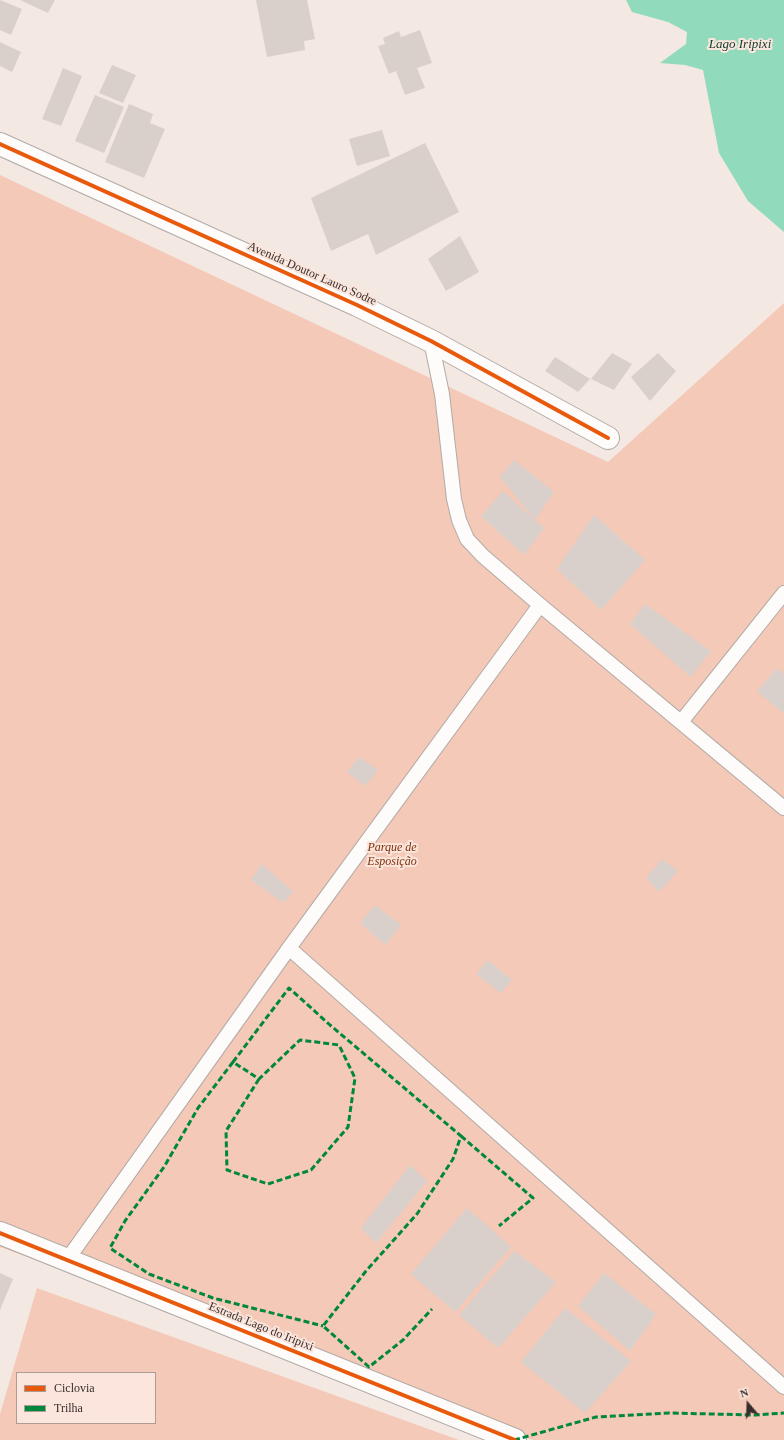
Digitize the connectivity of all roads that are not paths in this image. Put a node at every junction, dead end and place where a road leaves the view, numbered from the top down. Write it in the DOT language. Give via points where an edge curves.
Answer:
graph roads {
  1 [pos="0,144"];
  2 [pos="431,340"];
  3 [pos="608,438"];
  4 [pos="784,593"];
  5 [pos="540,605"];
  6 [pos="681,722"];
  7 [pos="784,808"];
  8 [pos="289,948"];
  9 [pos="0,1233"];
  10 [pos="67,1260"];
  11 [pos="784,1387"];
  12 [pos="515,1440"];
  1 -- 2 [label="street, Avenida Doutor Lauro Sodre"];
  2 -- 3 [label="street, Avenida Doutor Lauro Sodre"];
  2 -- 5 [label="lane" via="442,394 454,499 459,520 468,539 483,556"];
  4 -- 6 [label="lane"];
  5 -- 6 [label="lane"];
  5 -- 8 [label="lane"];
  6 -- 7 [label="lane"];
  8 -- 10 [label="lane"];
  8 -- 11 [label="lane"];
  9 -- 10 [label="street, Estrada Lago do Iripixi"];
  10 -- 12 [label="street, Estrada Lago do Iripixi"];
}
